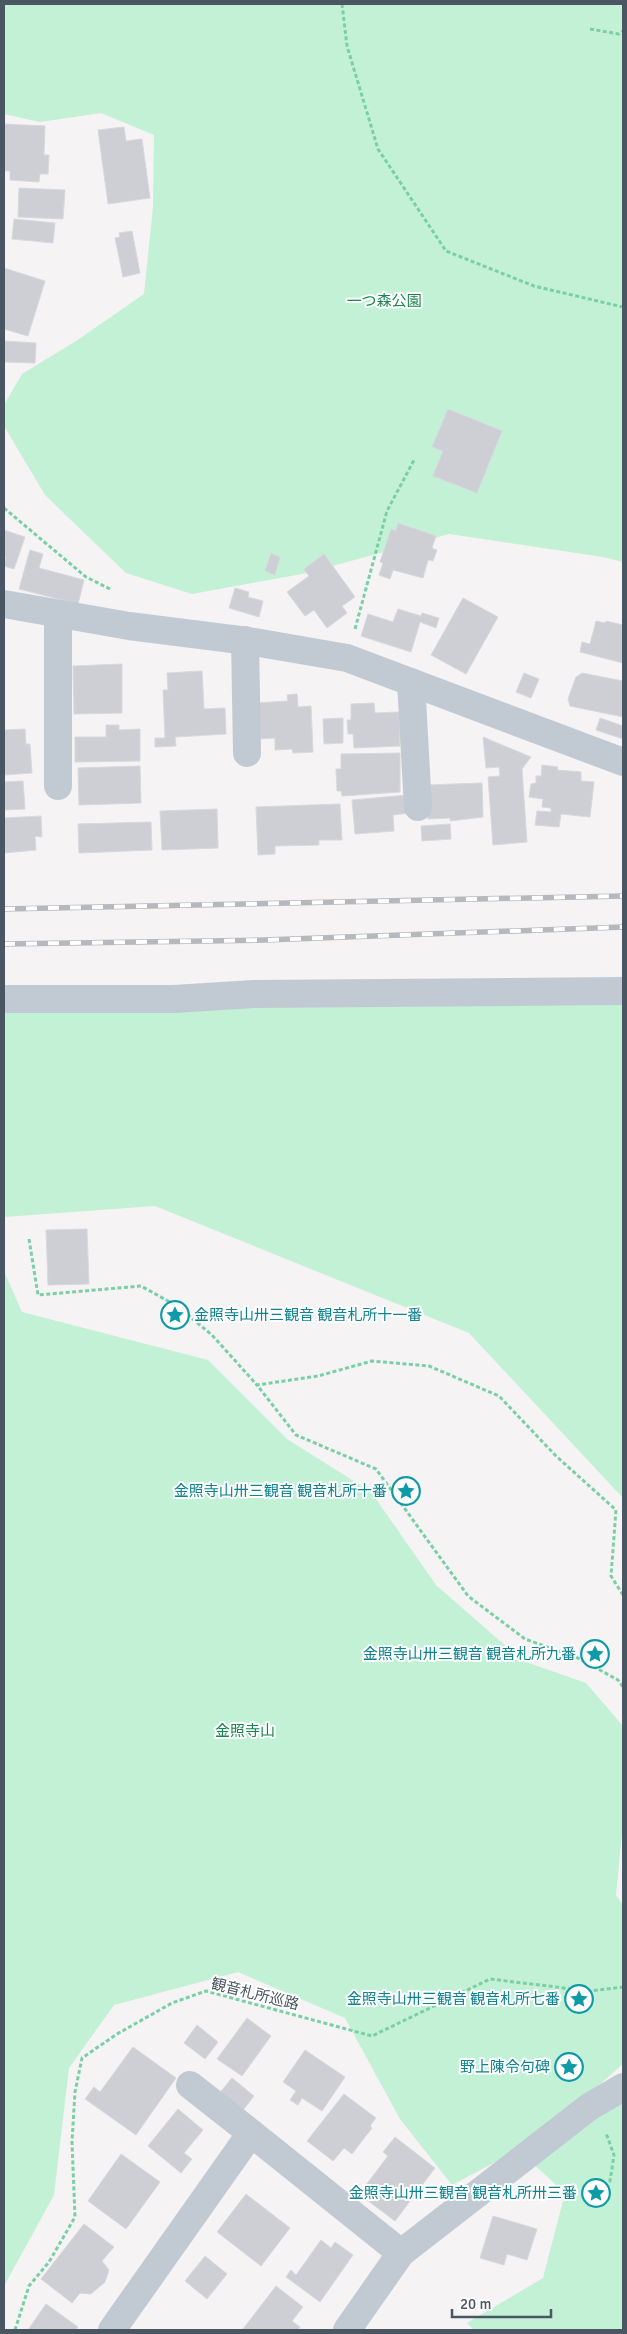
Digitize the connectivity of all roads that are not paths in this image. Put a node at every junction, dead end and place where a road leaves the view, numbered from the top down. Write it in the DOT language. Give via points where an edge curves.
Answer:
graph roads {
  1 [pos="4,604"];
  2 [pos="58,614"];
  3 [pos="245,640"];
  4 [pos="411,682"];
  5 [pos="247,753"];
  6 [pos="623,762"];
  7 [pos="58,786"];
  8 [pos="418,807"];
  9 [pos="623,991"];
  10 [pos="4,999"];
  11 [pos="190,2086"];
  12 [pos="623,2087"];
  13 [pos="251,2133"];
  14 [pos="401,2253"];
  15 [pos="112,2330"];
  16 [pos="347,2330"];
  1 -- 2 [label="street"];
  2 -- 3 [label="street"];
  2 -- 7 [label="street"];
  3 -- 4 [label="street" via="347,658"];
  3 -- 5 [label="street"];
  4 -- 6 [label="street"];
  4 -- 8 [label="street"];
  9 -- 10 [label="street"];
  11 -- 13 [label="street"];
  12 -- 14 [label="street" via="589,2107"];
  13 -- 14 [label="street"];
  13 -- 15 [label="street"];
  14 -- 16 [label="street"];
}
